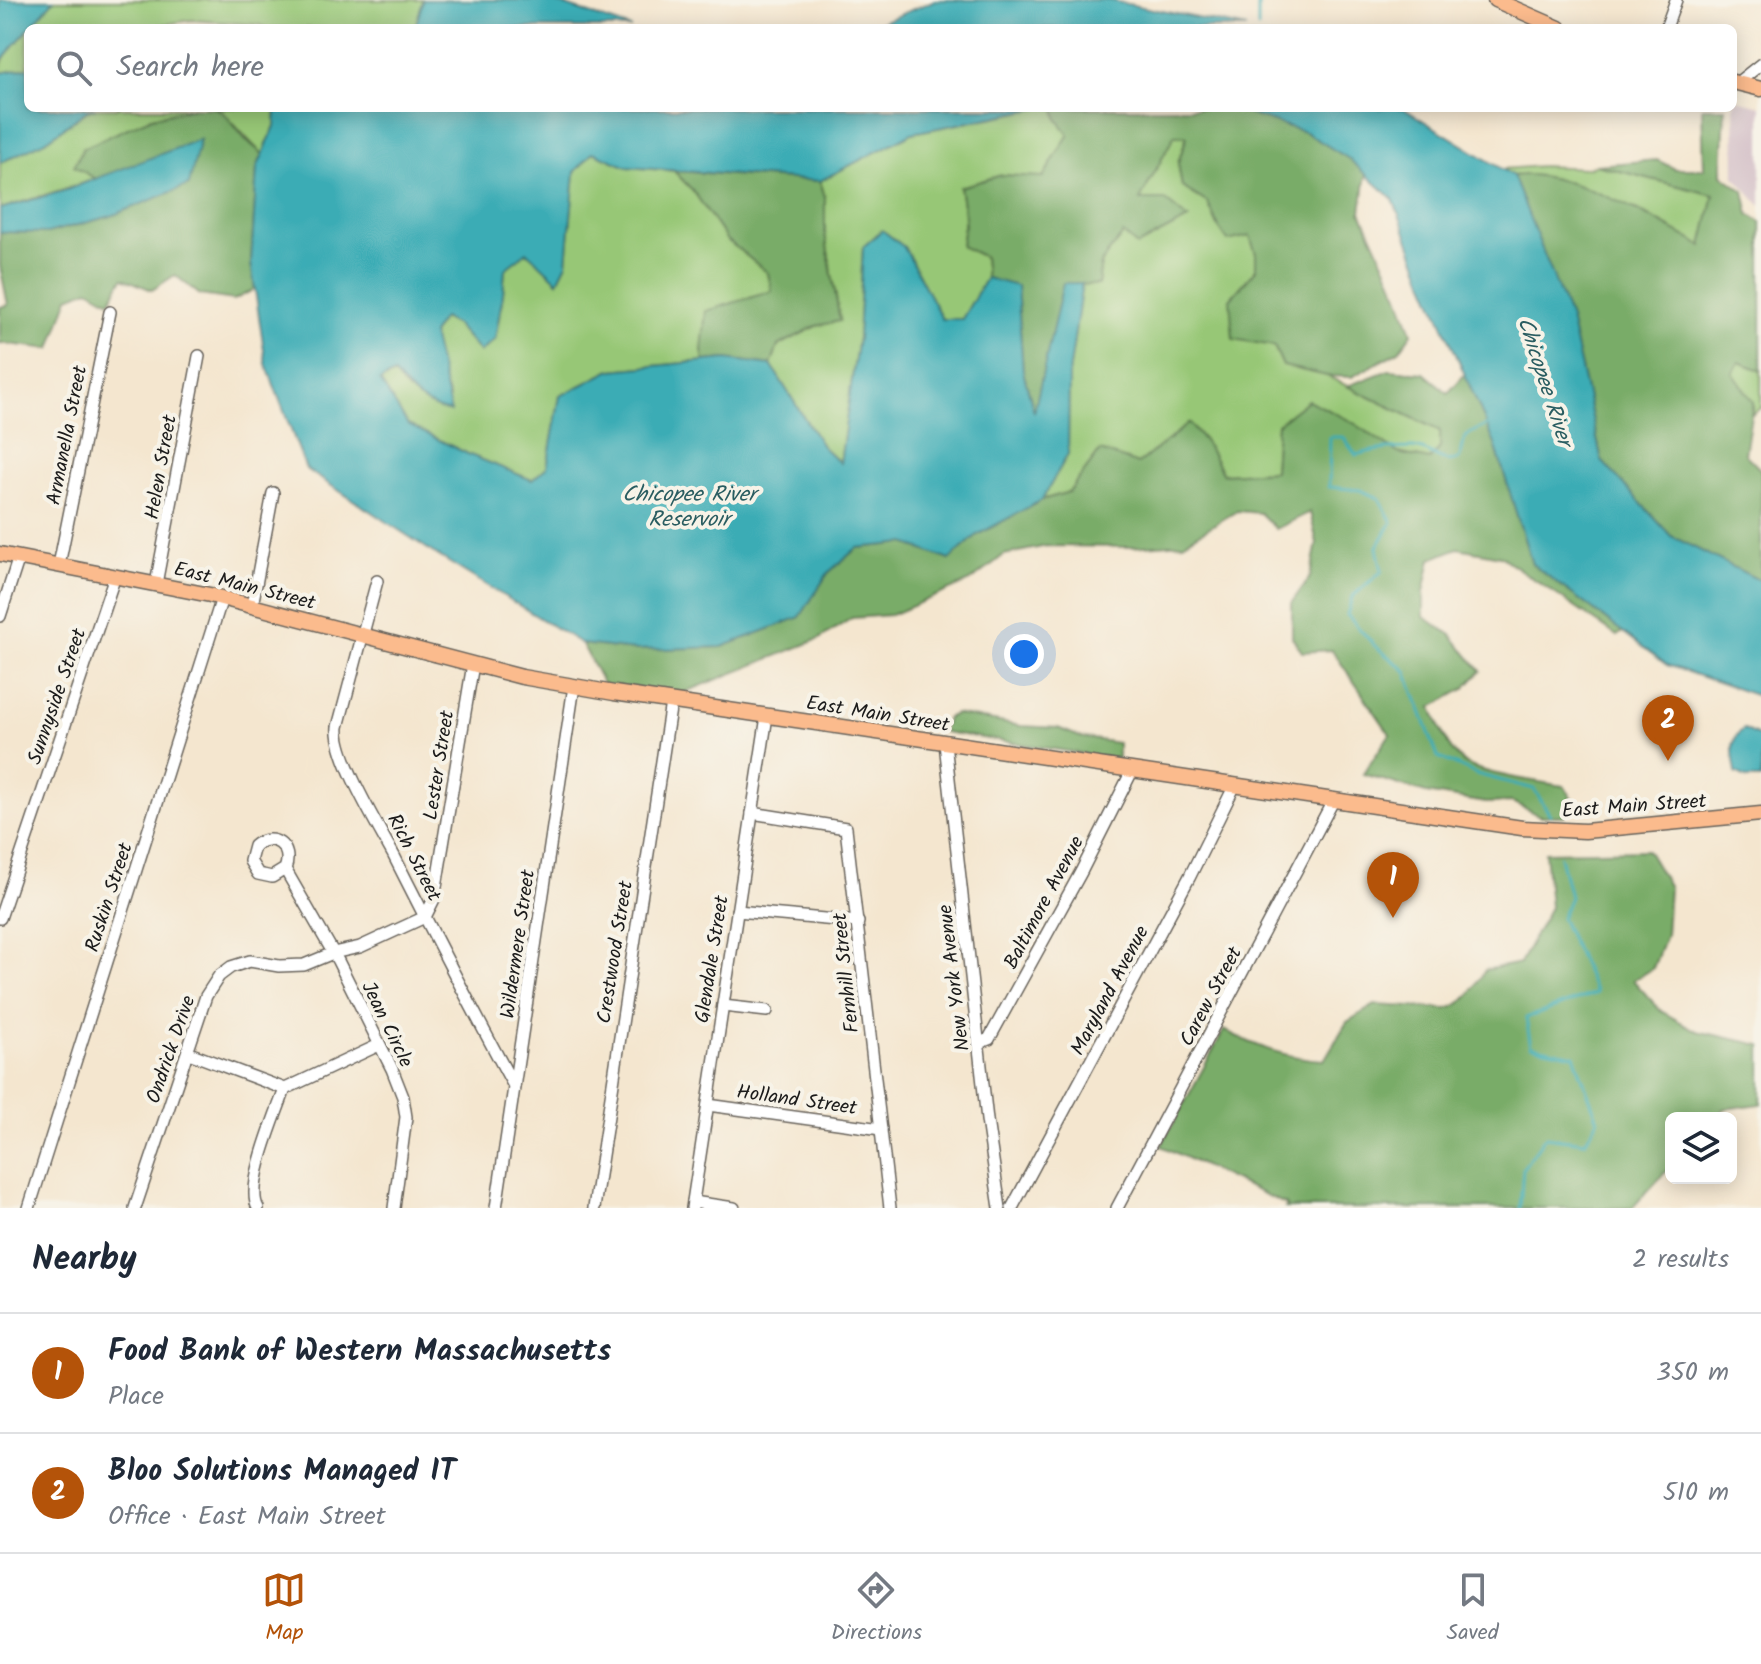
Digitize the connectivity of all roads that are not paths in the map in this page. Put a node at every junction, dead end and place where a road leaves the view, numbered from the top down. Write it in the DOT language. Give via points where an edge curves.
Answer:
graph roads {
  1 [pos="1495,0"];
  2 [pos="1676,0"];
  3 [pos="1550,24"];
  4 [pos="1667,24"];
  5 [pos="1761,64"];
  6 [pos="1737,82"];
  7 [pos="1737,83"];
  8 [pos="1761,89"];
  9 [pos="110,312"];
  10 [pos="199,356"];
  11 [pos="273,493"];
  12 [pos="0,554"];
  13 [pos="19,557"];
  14 [pos="59,565"];
  15 [pos="115,576"];
  16 [pos="377,581"];
  17 [pos="156,584"];
  18 [pos="222,598"];
  19 [pos="252,606"];
  20 [pos="0,616"];
  21 [pos="362,634"];
  22 [pos="473,664"];
  23 [pos="574,686"];
  24 [pos="671,702"];
  25 [pos="767,716"];
  26 [pos="945,743"];
  27 [pos="1132,771"];
  28 [pos="1234,787"];
  29 [pos="1333,801"];
  30 [pos="752,813"];
  31 [pos="1761,814"];
  32 [pos="285,869"];
  33 [pos="737,911"];
  34 [pos="425,917"];
  35 [pos="0,918"];
  36 [pos="858,922"];
  37 [pos="333,953"];
  38 [pos="723,1006"];
  39 [pos="767,1011"];
  40 [pos="979,1043"];
  41 [pos="379,1045"];
  42 [pos="189,1053"];
  43 [pos="514,1086"];
  44 [pos="285,1089"];
  45 [pos="708,1105"];
  46 [pos="881,1129"];
  47 [pos="693,1205"];
  48 [pos="29,1208"];
  49 [pos="135,1208"];
  50 [pos="258,1208"];
  51 [pos="394,1208"];
  52 [pos="496,1208"];
  53 [pos="594,1208"];
  54 [pos="734,1208"];
  55 [pos="890,1208"];
  56 [pos="1000,1208"];
  57 [pos="1012,1208"];
  58 [pos="1117,1208"];
  1 -- 3 [label="main road"];
  2 -- 4 [label="street"];
  5 -- 6 [label="street"];
  7 -- 8 [label="main road"];
  9 -- 14 [label="street, Armanella Street"];
  10 -- 17 [label="street, Helen Street"];
  11 -- 19 [label="street"];
  12 -- 13 [label="main road, East Main Street"];
  13 -- 14 [label="main road, East Main Street"];
  13 -- 20 [label="street"];
  14 -- 15 [label="main road, East Main Street"];
  15 -- 17 [label="main road, East Main Street"];
  15 -- 35 [label="street, Sunnyside Street"];
  16 -- 21 [label="street, Rich Street"];
  17 -- 18 [label="main road, East Main Street"];
  18 -- 19 [label="main road, East Main Street"];
  18 -- 48 [label="street, Ruskin Street"];
  19 -- 21 [label="main road, East Main Street"];
  21 -- 22 [label="main road, East Main Street"];
  21 -- 34 [label="street, Rich Street" via="338,741"];
  22 -- 23 [label="main road, East Main Street"];
  22 -- 34 [label="street, Lester Street" via="440,868"];
  23 -- 24 [label="main road, East Main Street"];
  23 -- 43 [label="street, Wildermere Street"];
  24 -- 25 [label="main road, East Main Street"];
  24 -- 53 [label="street, Crestwood Street"];
  25 -- 26 [label="main road, East Main Street"];
  25 -- 30 [label="street, Glendale Street"];
  26 -- 27 [label="main road, East Main Street"];
  26 -- 40 [label="street, New York Avenue"];
  27 -- 28 [label="main road, East Main Street"];
  27 -- 40 [label="street, Baltimore Avenue" via="989,1039"];
  28 -- 29 [label="main road, East Main Street"];
  28 -- 57 [label="street, Maryland Avenue"];
  29 -- 31 [label="main road, East Main Street" via="1552,831"];
  29 -- 58 [label="street, Carew Street"];
  30 -- 33 [label="street, Glendale Street"];
  30 -- 36 [label="street, Fernhill Street" via="846,828"];
  32 -- 37 [label="street, Jean Circle"];
  33 -- 36 [label="street"];
  33 -- 38 [label="street, Glendale Street"];
  34 -- 37 [label="street, Ondrick Drive" via="360,947"];
  34 -- 43 [label="street, Rich Street"];
  36 -- 46 [label="street, Fernhill Street"];
  37 -- 41 [label="street, Jean Circle"];
  37 -- 42 [label="street, Ondrick Drive" via="297,966 250,961 231,967 206,996"];
  38 -- 39 [label="street"];
  38 -- 45 [label="street, Glendale Street"];
  40 -- 56 [label="street, New York Avenue"];
  41 -- 44 [label="street"];
  41 -- 51 [label="street, Jean Circle" via="403,1097 406,1117"];
  42 -- 44 [label="street"];
  42 -- 49 [label="street, Ondrick Drive"];
  43 -- 52 [label="street, Wildermere Street"];
  44 -- 50 [label="street" via="256,1174 253,1200"];
  45 -- 46 [label="street, Holland Street"];
  45 -- 47 [label="street, Glendale Street"];
  46 -- 55 [label="street, Fernhill Street"];
  47 -- 54 [label="street"];
}
